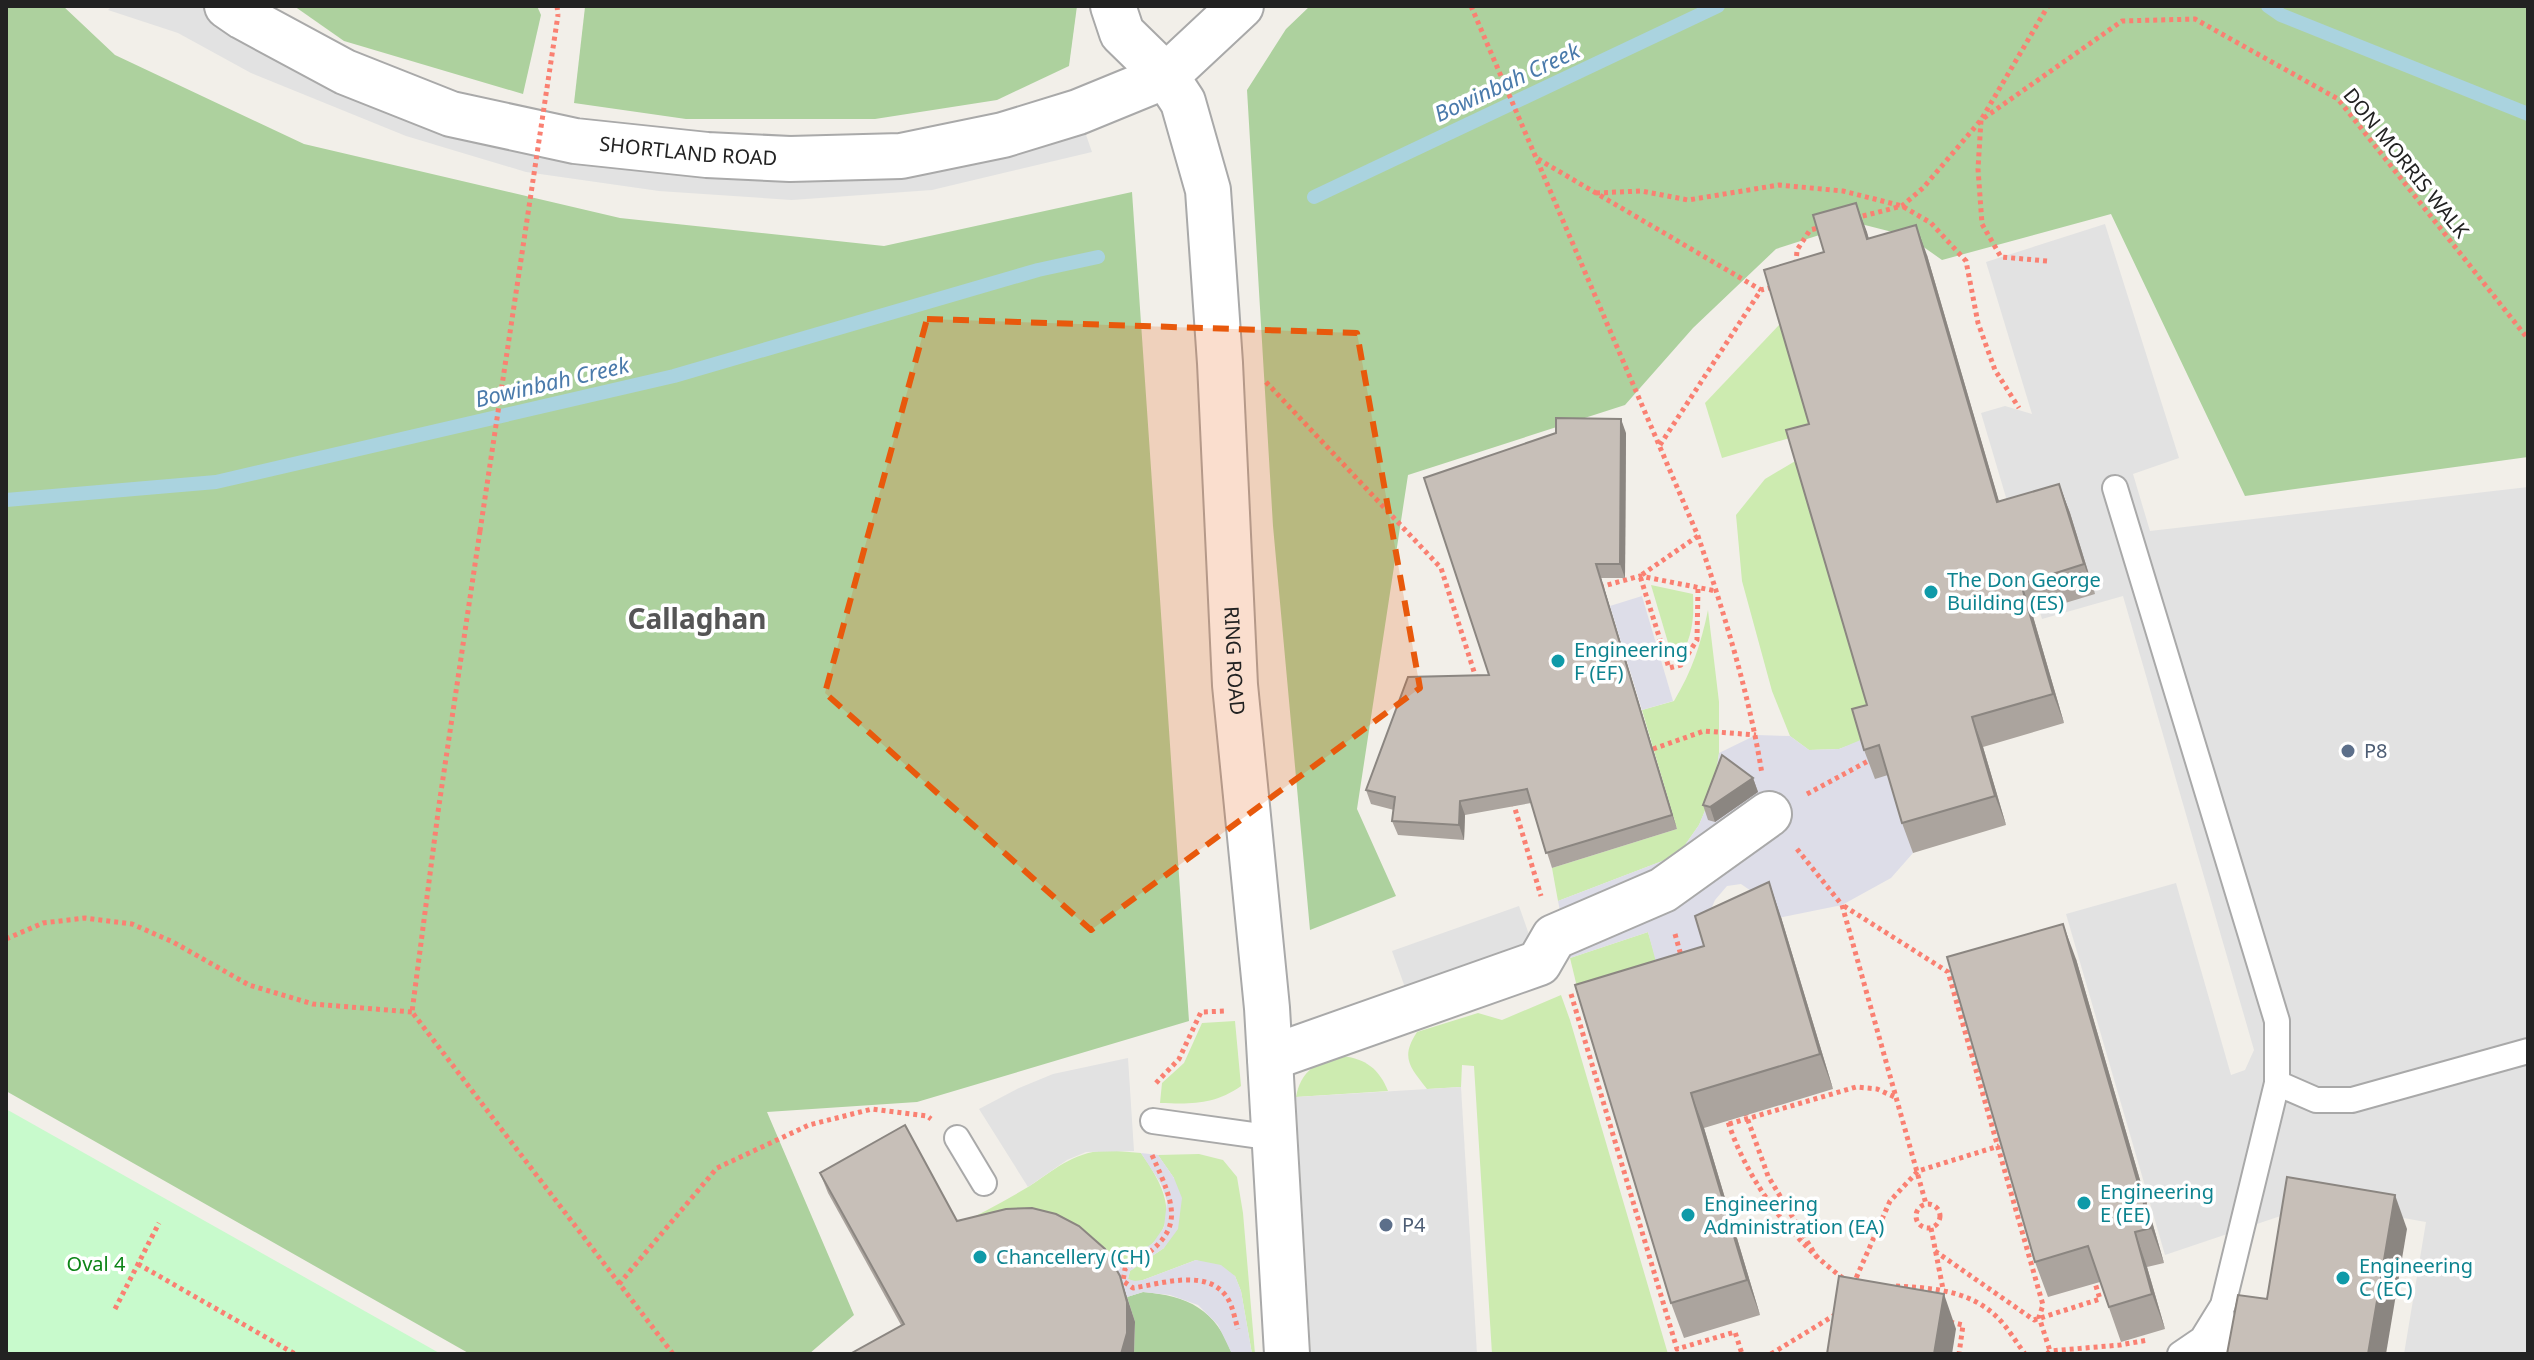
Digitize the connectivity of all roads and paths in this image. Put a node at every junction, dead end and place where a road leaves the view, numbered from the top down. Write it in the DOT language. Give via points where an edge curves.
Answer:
graph roads {
  1 [pos="227,6"];
  2 [pos="557,6"];
  3 [pos="1113,6"];
  4 [pos="1241,6"];
  5 [pos="1471,6"];
  6 [pos="2048,6"];
  7 [pos="1166,76"];
  8 [pos="1981,120"];
  9 [pos="1537,159"];
  10 [pos="1596,193"];
  11 [pos="1902,206"];
  12 [pos="1841,222"];
  13 [pos="1826,226"];
  14 [pos="2047,261"];
  15 [pos="1796,265"];
  16 [pos="1784,284"];
  17 [pos="1761,290"];
  18 [pos="2528,339"];
  19 [pos="1259,374"];
  20 [pos="2019,408"];
  21 [pos="1660,446"];
  22 [pos="2115,488"];
  23 [pos="1698,536"];
  24 [pos="1640,576"];
  25 [pos="1595,588"];
  26 [pos="1698,588"];
  27 [pos="1716,591"];
  28 [pos="1480,691"];
  29 [pos="1756,735"];
  30 [pos="1653,749"];
  31 [pos="1870,760"];
  32 [pos="1510,790"];
  33 [pos="1769,814"];
  34 [pos="1663,890"];
  35 [pos="1842,905"];
  36 [pos="1554,937"];
  37 [pos="6,939"];
  38 [pos="1962,968"];
  39 [pos="1686,972"];
  40 [pos="1948,972"];
  41 [pos="1588,1001"];
  42 [pos="1574,1005"];
  43 [pos="1230,1010"];
  44 [pos="412,1012"];
  45 [pos="2528,1051"];
  46 [pos="1270,1058"];
  47 [pos="1156,1083"];
  48 [pos="2277,1083"];
  49 [pos="1898,1098"];
  50 [pos="1743,1104"];
  51 [pos="1726,1111"];
  52 [pos="1153,1121"];
  53 [pos="1729,1124"];
  54 [pos="957,1138"];
  55 [pos="1275,1138"];
  56 [pos="2001,1145"];
  57 [pos="1151,1154"];
  58 [pos="1918,1171"];
  59 [pos="984,1183"];
  60 [pos="1926,1204"];
  61 [pos="159,1223"];
  62 [pos="1931,1228"];
  63 [pos="1935,1251"];
  64 [pos="1819,1261"];
  65 [pos="138,1264"];
  66 [pos="2095,1283"];
  67 [pos="619,1284"];
  68 [pos="1853,1284"];
  69 [pos="1868,1285"];
  70 [pos="1883,1286"];
  71 [pos="1943,1289"];
  72 [pos="1851,1295"];
  73 [pos="1850,1305"];
  74 [pos="2223,1305"];
  75 [pos="115,1309"];
  76 [pos="2039,1317"];
  77 [pos="1949,1322"];
  78 [pos="1240,1334"];
  79 [pos="2157,1338"];
  80 [pos="2049,1353"];
  81 [pos="295,1354"];
  82 [pos="673,1354"];
  83 [pos="1287,1354"];
  84 [pos="1742,1354"];
  85 [pos="1771,1354"];
  86 [pos="1959,1354"];
  87 [pos="2025,1354"];
  88 [pos="2180,1354"];
  89 [pos="2216,1354"];
  1 -- 7 [label="street, SHORTLAND ROAD" via="345,72 451,114 575,141 707,155 901,156 1003,135"];
  2 -- 44 [label="path, bridge"];
  3 -- 7 [label="street, RING ROAD" via="1122,33"];
  4 -- 7 [label="street"];
  5 -- 9 [label="path"];
  6 -- 8 [label="path"];
  7 -- 46 [label="street, RING ROAD" via="1183,102 1208,190 1235,685"];
  8 -- 11 [label="path"];
  8 -- 14 [label="path" via="1982,224 2001,257"];
  8 -- 18 [label="path, DON MORRIS WALK" via="2122,21 2195,19 2338,99"];
  9 -- 10 [label="path"];
  9 -- 21 [label="path"];
  10 -- 11 [label="path" via="1641,191 1688,200 1779,185 1843,191"];
  10 -- 17 [label="path"];
  11 -- 12 [label="path"];
  11 -- 20 [label="path" via="1931,223 1966,261 1978,323 1995,370"];
  13 -- 15 [label="path" via="1810,230 1797,250"];
  16 -- 17 [label="path"];
  17 -- 21 [label="path"];
  19 -- 28 [label="path" via="1441,568"];
  21 -- 23 [label="path"];
  22 -- 48 [label="lane" via="2277,1021"];
  23 -- 24 [label="path"];
  23 -- 27 [label="path"];
  24 -- 25 [label="path"];
  24 -- 26 [label="path"];
  24 -- 26 [label="path" via="1669,668 1681,665 1697,640"];
  26 -- 27 [label="path"];
  27 -- 29 [label="path"];
  29 -- 30 [label="path" via="1704,731"];
  29 -- 33 [label="path"];
  31 -- 33 [label="path"];
  32 -- 36 [label="path"];
  33 -- 34 [label="street"];
  33 -- 35 [label="path"];
  34 -- 36 [label="street"];
  34 -- 39 [label="path"];
  35 -- 40 [label="path"];
  35 -- 49 [label="path"];
  36 -- 42 [label="path"];
  36 -- 46 [label="street" via="1539,963"];
  37 -- 44 [label="path" via="43,923 85,918 132,924 249,985 313,1004"];
  38 -- 40 [label="path"];
  40 -- 56 [label="path"];
  41 -- 42 [label="path"];
  42 -- 84 [label="path" via="1677,1349 1735,1332"];
  43 -- 47 [label="path" via="1201,1012 1179,1059"];
  44 -- 67 [label="path"];
  45 -- 48 [label="lane" via="2352,1100 2316,1100"];
  46 -- 55 [label="street, RING ROAD"];
  48 -- 74 [label="lane"];
  49 -- 53 [label="path" via="1856,1087"];
  49 -- 58 [label="path"];
  50 -- 64 [label="path, bridge" via="1768,1176"];
  51 -- 53 [label="path"];
  52 -- 55 [label="lane"];
  53 -- 64 [label="path" via="1754,1182"];
  54 -- 59 [label="lane"];
  54 -- 67 [label="path" via="927,1116 872,1109 809,1125 717,1168"];
  55 -- 83 [label="street, RING ROAD"];
  56 -- 58 [label="path"];
  56 -- 76 [label="path" via="2043,1305"];
  57 -- 78 [label="path" via="1172,1208 1167,1237 1125,1269 1123,1281 1133,1288 1190,1279 1211,1284 1227,1297"];
  58 -- 60 [label="path"];
  58 -- 68 [label="path" via="1890,1201"];
  60 -- 62 [label="path" via="1939,1210 1937,1225"];
  60 -- 62 [label="path" via="1919,1208 1917,1222"];
  61 -- 65 [label="path"];
  62 -- 63 [label="path"];
  63 -- 71 [label="path"];
  63 -- 76 [label="path" via="2034,1320"];
  64 -- 68 [label="path"];
  65 -- 75 [label="path"];
  65 -- 81 [label="path"];
  66 -- 76 [label="path" via="2100,1299"];
  67 -- 82 [label="path"];
  68 -- 69 [label="path"];
  68 -- 72 [label="path"];
  70 -- 71 [label="path"];
  71 -- 87 [label="path" via="1997,1317"];
  73 -- 85 [label="path"];
  74 -- 88 [label="lane" via="2202,1339"];
  74 -- 89 [label="lane"];
  76 -- 80 [label="path"];
  77 -- 86 [label="path" via="1963,1325"];
  79 -- 80 [label="path"];
}
